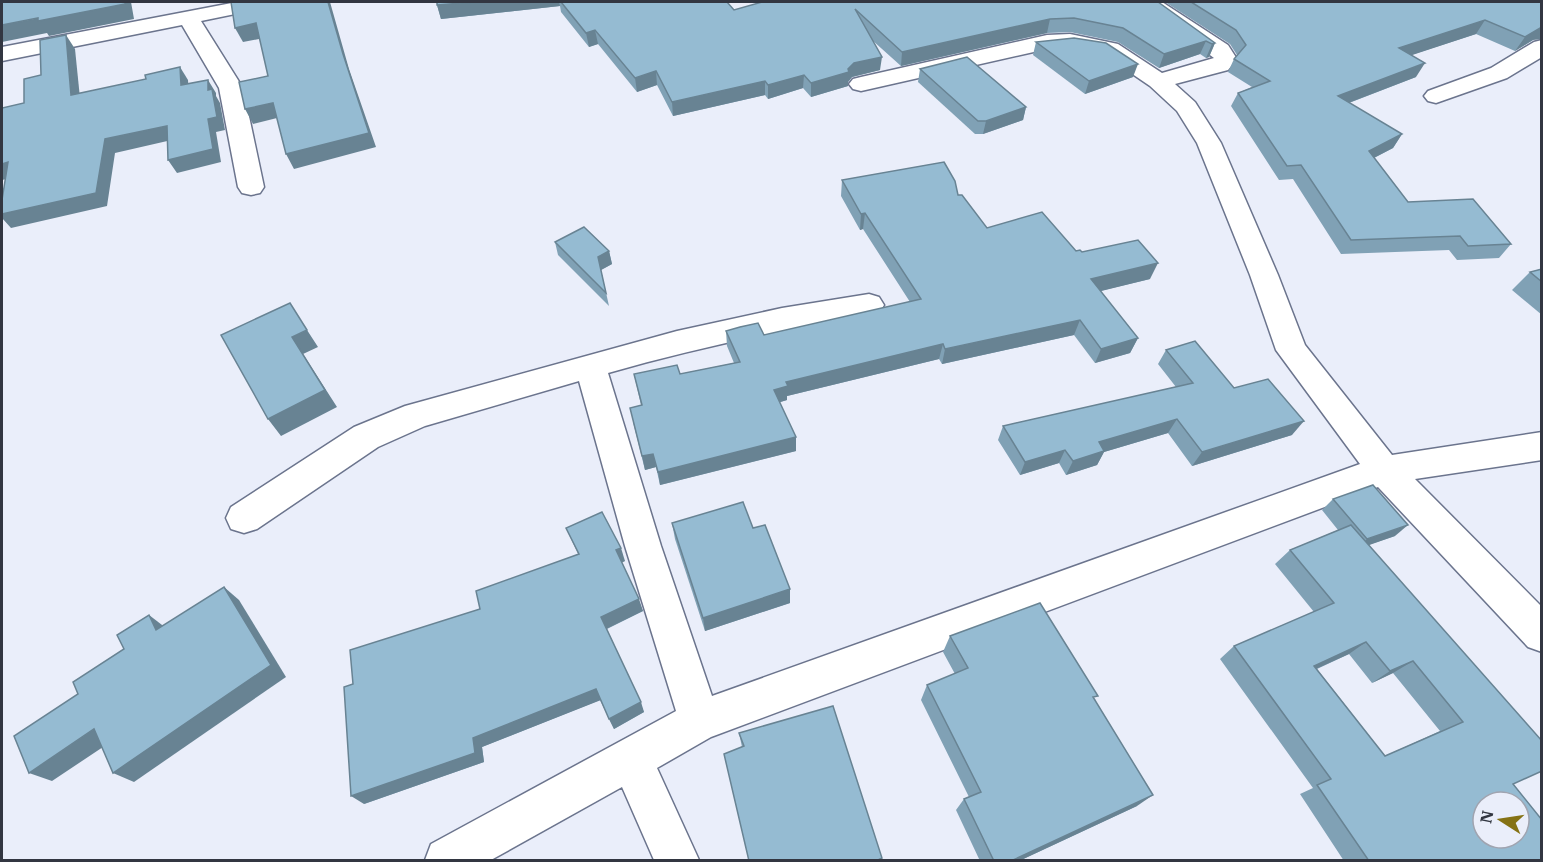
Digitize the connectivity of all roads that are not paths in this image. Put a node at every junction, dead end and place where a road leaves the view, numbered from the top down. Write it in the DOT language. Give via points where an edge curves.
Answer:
graph roads {
  1 [pos="267,2"];
  2 [pos="1165,5"];
  3 [pos="188,17"];
  4 [pos="1542,47"];
  5 [pos="2,54"];
  6 [pos="1158,81"];
  7 [pos="861,84"];
  8 [pos="1436,96"];
  9 [pos="251,187"];
  10 [pos="869,305"];
  11 [pos="591,367"];
  12 [pos="1542,446"];
  13 [pos="1384,470"];
  14 [pos="244,518"];
  15 [pos="1542,634"];
  16 [pos="700,721"];
  17 [pos="630,758"];
  18 [pos="447,861"];
  19 [pos="678,861"];
  1 -- 3 [label="street"];
  2 -- 6 [label="street" via="1226,59 1220,65"];
  3 -- 5 [label="street"];
  3 -- 9 [label="street" via="231,88"];
  4 -- 8 [label="street" via="1499,73"];
  6 -- 7 [label="street" via="1110,49 1070,41 1047,42"];
  6 -- 13 [label="street" via="1187,107 1209,143 1291,350"];
  10 -- 11 [label="street" via="687,340"];
  11 -- 14 [label="street" via="417,415 366,437"];
  11 -- 16 [label="street"];
  12 -- 13 [label="street"];
  13 -- 15 [label="street"];
  13 -- 16 [label="street"];
  16 -- 17 [label="street"];
  17 -- 18 [label="street"];
  17 -- 19 [label="street"];
}
